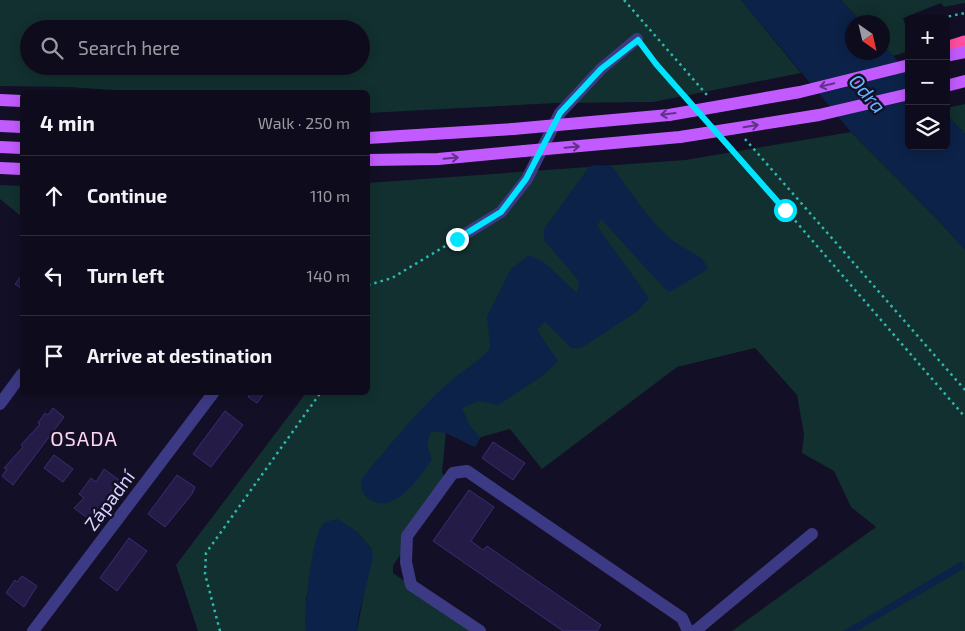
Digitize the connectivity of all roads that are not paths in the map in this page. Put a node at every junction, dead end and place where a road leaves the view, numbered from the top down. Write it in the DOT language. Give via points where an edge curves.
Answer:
graph roads {
  1 [pos="638,40"];
  2 [pos="965,44"];
  3 [pos="950,48"];
  4 [pos="965,52"];
  5 [pos="950,55"];
  6 [pos="905,66"];
  7 [pos="965,81"];
  8 [pos="950,85"];
  9 [pos="905,95"];
  10 [pos="0,100"];
  11 [pos="20,101"];
  12 [pos="0,126"];
  13 [pos="20,126"];
  14 [pos="370,133"];
  15 [pos="370,138"];
  16 [pos="391,138"];
  17 [pos="0,147"];
  18 [pos="20,148"];
  19 [pos="370,160"];
  20 [pos="420,160"];
  21 [pos="0,168"];
  22 [pos="20,169"];
  23 [pos="370,169"];
  24 [pos="457,239"];
  25 [pos="20,377"];
  26 [pos="212,395"];
  27 [pos="0,404"];
  28 [pos="812,534"];
  29 [pos="33,631"];
  30 [pos="480,631"];
  31 [pos="688,631"];
  32 [pos="695,631"];
  1 -- 24 [label="street" via="601,69 560,113 526,179 501,212"];
  2 -- 3 [label="highway"];
  4 -- 5 [label="main road, bridge"];
  6 -- 16 [label="main road, one-way, bridge" via="800,92 669,115"];
  7 -- 8 [label="main road"];
  20 -- 9 [label="main road, one-way, bridge" via="680,138 819,115"];
  10 -- 11 [label="main road"];
  12 -- 13 [label="main road"];
  14 -- 16 [label="main road"];
  15 -- 16 [label="main road"];
  17 -- 18 [label="main road"];
  19 -- 20 [label="main road"];
  20 -- 23 [label="main road"];
  21 -- 22 [label="main road"];
  25 -- 27 [label="street"];
  26 -- 29 [label="street, Západní"];
  28 -- 32 [label="street"];
  30 -- 31 [label="street" via="411,586 406,562 407,536 453,473 467,471 682,618"];
}
